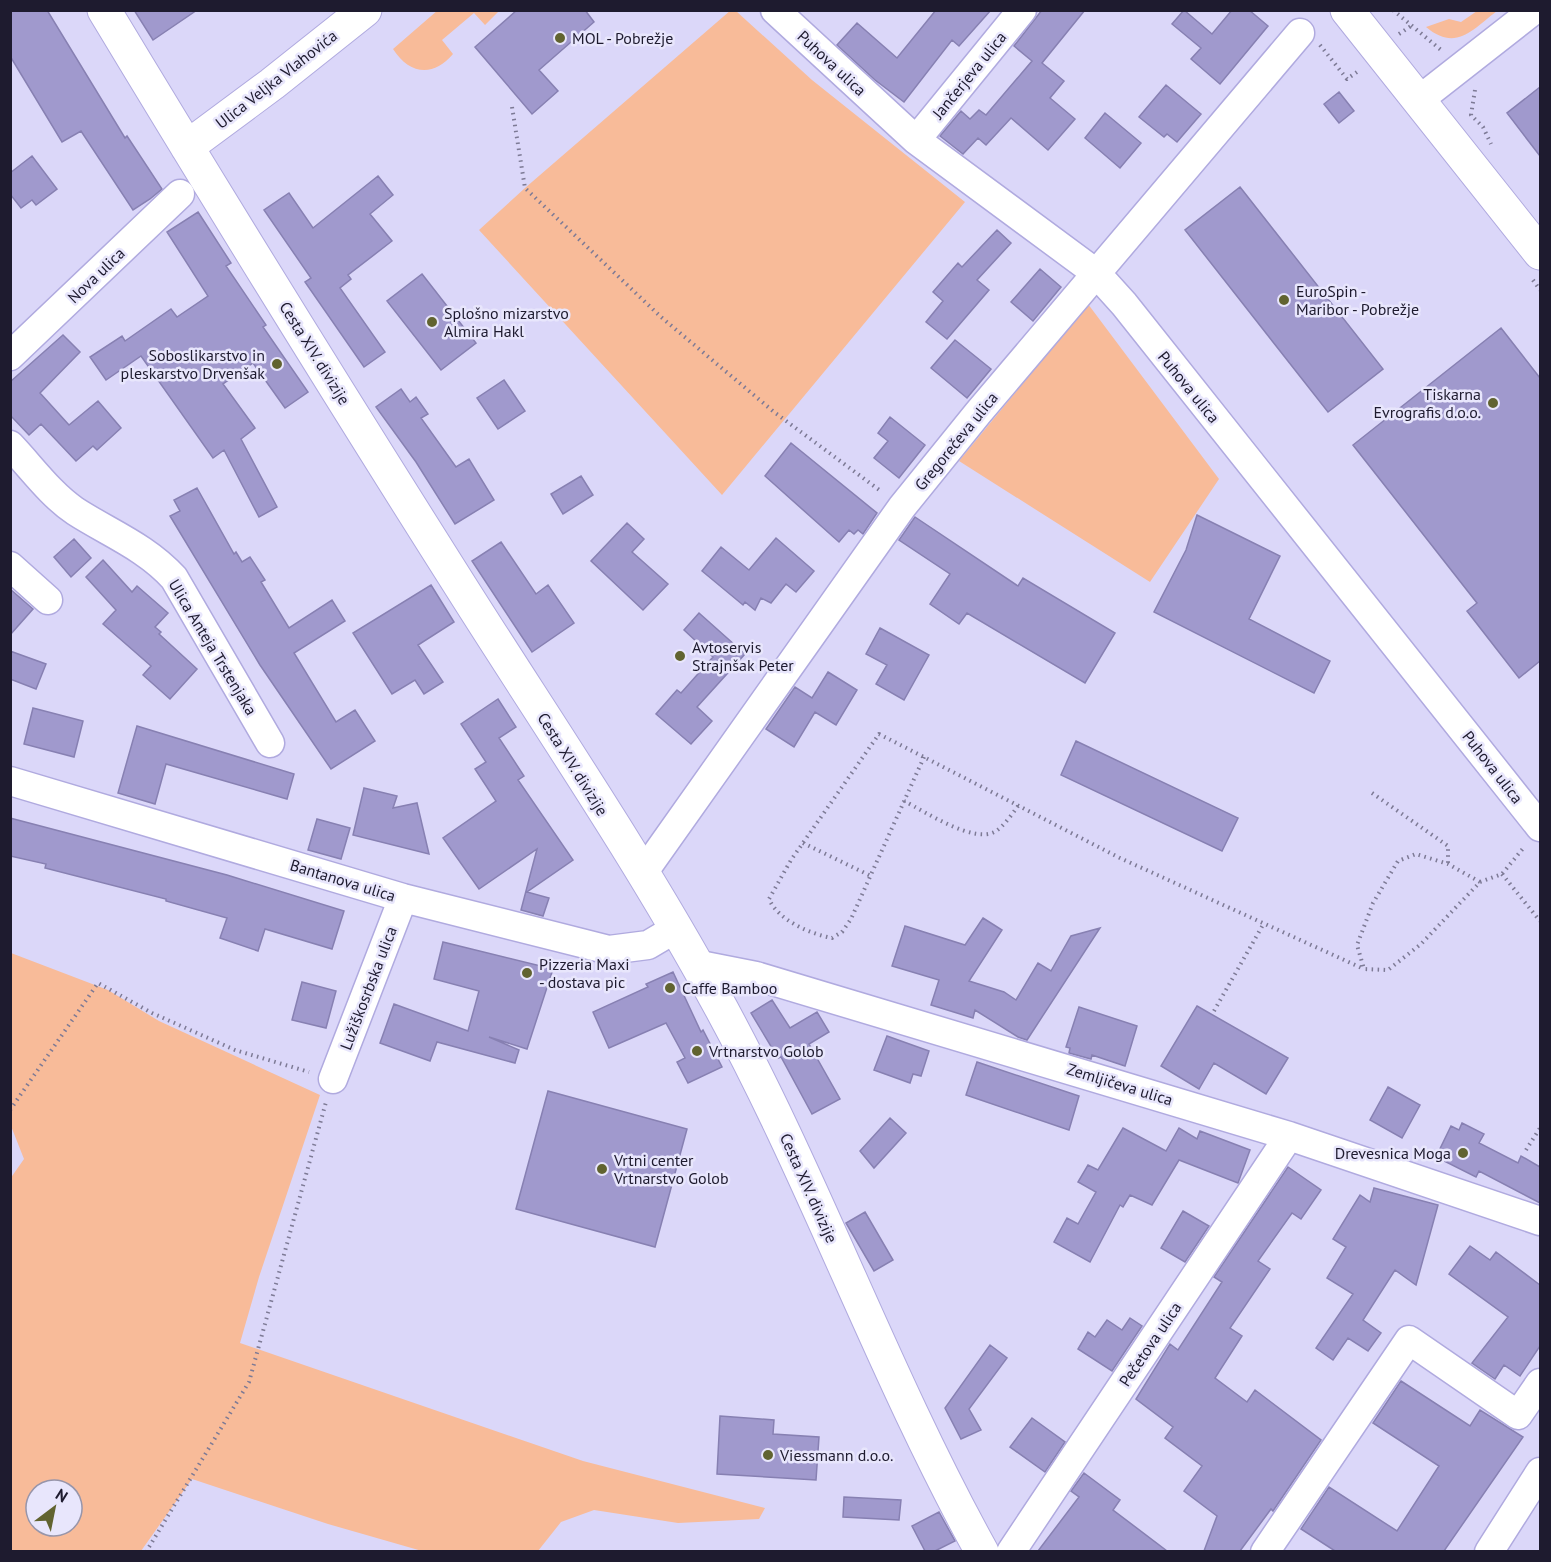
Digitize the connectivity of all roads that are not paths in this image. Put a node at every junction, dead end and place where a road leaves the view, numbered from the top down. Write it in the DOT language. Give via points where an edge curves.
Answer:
graph roads {
  1 [pos="104,10"];
  2 [pos="365,10"];
  3 [pos="775,10"];
  4 [pos="1022,10"];
  5 [pos="1347,10"];
  6 [pos="1534,10"];
  7 [pos="1300,33"];
  8 [pos="1419,100"];
  9 [pos="916,140"];
  10 [pos="187,147"];
  11 [pos="180,194"];
  12 [pos="1535,265"];
  13 [pos="1096,273"];
  14 [pos="10,356"];
  15 [pos="10,445"];
  16 [pos="10,566"];
  17 [pos="48,600"];
  18 [pos="270,743"];
  19 [pos="10,781"];
  20 [pos="1534,835"];
  21 [pos="643,873"];
  22 [pos="403,898"];
  23 [pos="675,929"];
  24 [pos="695,964"];
  25 [pos="333,1079"];
  26 [pos="1289,1136"];
  27 [pos="1540,1221"];
  28 [pos="1540,1383"];
  29 [pos="1540,1472"];
  30 [pos="982,1551"];
  31 [pos="1011,1551"];
  32 [pos="1265,1551"];
  33 [pos="1489,1551"];
  1 -- 10 [label="street, Cesta XIV. divizije"];
  2 -- 10 [label="street, Ulica Veljka Vlahovića"];
  3 -- 9 [label="street, Puhova ulica"];
  4 -- 9 [label="street, Jančerjeva ulica"];
  5 -- 8 [label="street"];
  6 -- 8 [label="street"];
  7 -- 13 [label="street, Gregorečeva ulica"];
  8 -- 12 [label="street"];
  9 -- 13 [label="street, Puhova ulica"];
  10 -- 21 [label="street, Cesta XIV. divizije"];
  11 -- 14 [label="street, Nova ulica"];
  13 -- 20 [label="street, Puhova ulica" via="1124,304"];
  13 -- 21 [label="street, Gregorečeva ulica" via="902,507"];
  15 -- 18 [label="street, Ulica Anteja Trstenjaka" via="73,509 158,560 174,578"];
  16 -- 17 [label="street"];
  19 -- 22 [label="street, Bantanova ulica"];
  21 -- 23 [label="street, Cesta XIV. divizije"];
  22 -- 23 [label="street, Bantanova ulica" via="609,950 648,945"];
  22 -- 25 [label="street, Lužiškosrbska ulica"];
  23 -- 24 [label="street, Cesta XIV. divizije"];
  24 -- 26 [label="street, Zemljičeva ulica" via="756,976"];
  24 -- 30 [label="street, Cesta XIV. divizije" via="771,1103 908,1407"];
  26 -- 27 [label="street, Zemljičeva ulica"];
  26 -- 31 [label="street, Pečetova ulica"];
  28 -- 32 [label="street" via="1518,1415 1408,1340"];
  29 -- 33 [label="street"];
}
